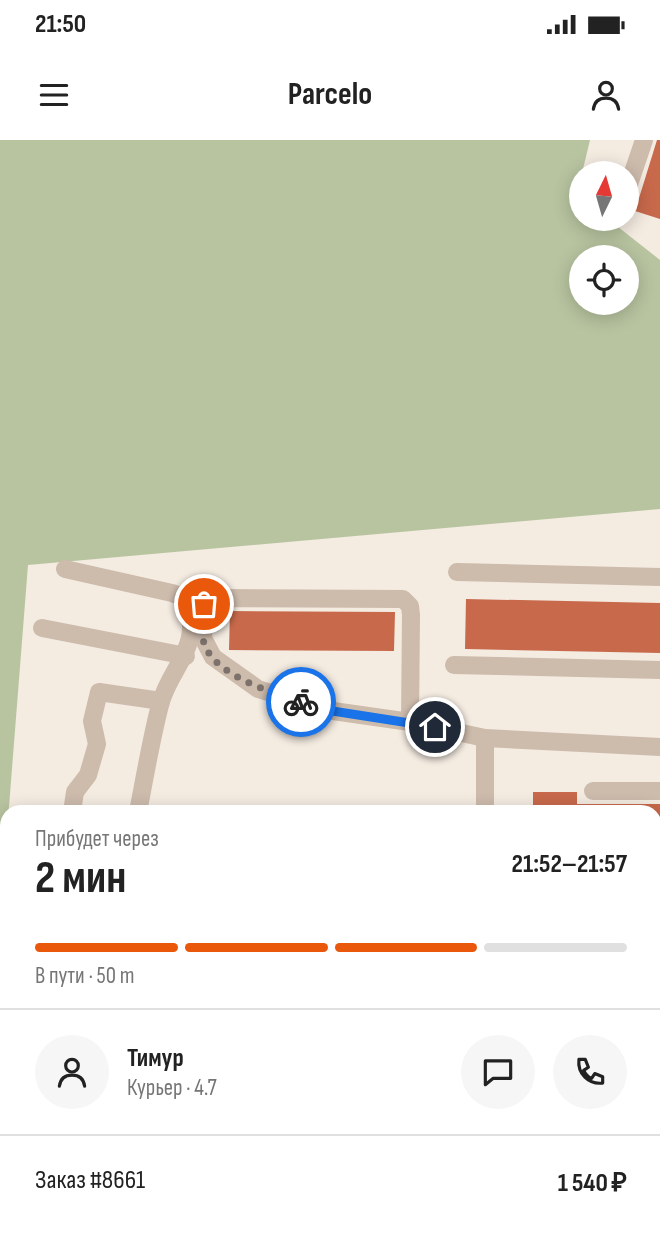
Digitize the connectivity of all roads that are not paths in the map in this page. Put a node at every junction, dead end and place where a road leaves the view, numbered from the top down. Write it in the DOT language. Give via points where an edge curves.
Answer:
graph roads {
  1 [pos="644,140"];
  2 [pos="637,161"];
  3 [pos="65,569"];
  4 [pos="457,572"];
  5 [pos="660,577"];
  6 [pos="42,628"];
  7 [pos="186,656"];
  8 [pos="454,665"];
  9 [pos="660,670"];
  10 [pos="161,701"];
  11 [pos="411,722"];
  12 [pos="485,738"];
  13 [pos="660,747"];
  14 [pos="593,791"];
  15 [pos="660,791"];
  16 [pos="73,805"];
  17 [pos="139,805"];
  18 [pos="485,805"];
  1 -- 2 [label="lane"];
  3 -- 7 [label="lane" via="185,598 191,613"];
  4 -- 5 [label="lane"];
  6 -- 7 [label="lane"];
  7 -- 10 [label="lane"];
  8 -- 9 [label="lane"];
  10 -- 16 [label="lane" via="99,692 92,721 97,744"];
  10 -- 17 [label="lane"];
  11 -- 11 [label="lane" via="326,710 258,688 231,672 206,648 204,604 217,598 403,599 411,615"];
  11 -- 12 [label="lane"];
  12 -- 13 [label="lane"];
  12 -- 18 [label="lane"];
  14 -- 15 [label="lane"];
}
